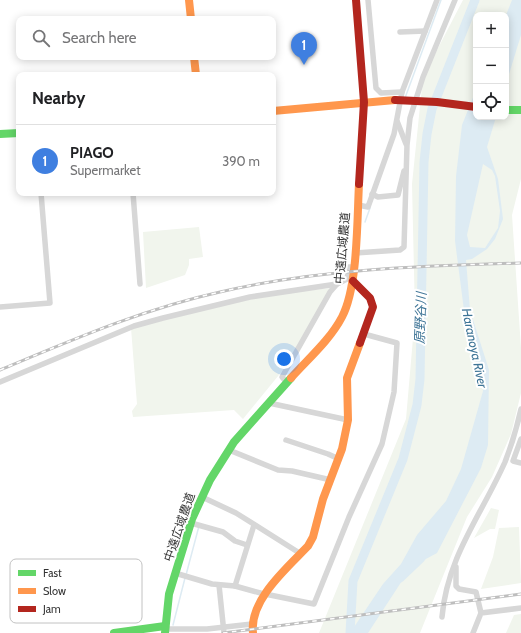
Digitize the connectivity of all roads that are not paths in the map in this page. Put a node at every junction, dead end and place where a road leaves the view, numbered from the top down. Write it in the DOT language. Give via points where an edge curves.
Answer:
graph roads {
  1 [pos="189,0"];
  2 [pos="356,0"];
  3 [pos="368,0"];
  4 [pos="437,0"];
  5 [pos="455,0"];
  6 [pos="191,16"];
  7 [pos="426,31"];
  8 [pos="400,32"];
  9 [pos="194,60"];
  10 [pos="196,72"];
  11 [pos="402,92"];
  12 [pos="364,102"];
  13 [pos="473,107"];
  14 [pos="509,110"];
  15 [pos="521,110"];
  16 [pos="276,111"];
  17 [pos="397,120"];
  18 [pos="16,133"];
  19 [pos="0,134"];
  20 [pos="407,145"];
  21 [pos="407,157"];
  22 [pos="372,194"];
  23 [pos="41,196"];
  24 [pos="134,196"];
  25 [pos="358,205"];
  26 [pos="354,253"];
  27 [pos="354,266"];
  28 [pos="353,281"];
  29 [pos="140,284"];
  30 [pos="337,284"];
  31 [pos="0,307"];
  32 [pos="364,334"];
  33 [pos="0,382"];
  34 [pos="287,383"];
  35 [pos="268,403"];
  36 [pos="521,409"];
  37 [pos="348,420"];
  38 [pos="521,439"];
  39 [pos="286,440"];
  40 [pos="229,450"];
  41 [pos="339,459"];
  42 [pos="521,463"];
  43 [pos="331,480"];
  44 [pos="202,496"];
  45 [pos="191,523"];
  46 [pos="254,525"];
  47 [pos="247,545"];
  48 [pos="301,554"];
  49 [pos="457,557"];
  50 [pos="175,573"];
  51 [pos="218,585"];
  52 [pos="235,586"];
  53 [pos="264,594"];
  54 [pos="521,608"];
  55 [pos="481,612"];
  56 [pos="442,617"];
  57 [pos="252,624"];
  58 [pos="165,629"];
  59 [pos="224,630"];
  60 [pos="114,633"];
  61 [pos="253,633"];
  62 [pos="473,633"];
  1 -- 6 [label="street"];
  2 -- 12 [label="street, 中遠広域農道"];
  3 -- 11 [label="street" via="376,88 381,93"];
  4 -- 7 [label="street"];
  5 -- 20 [label="street" via="423,78 410,118"];
  7 -- 8 [label="street"];
  7 -- 11 [label="street"];
  9 -- 10 [label="street"];
  11 -- 17 [label="street"];
  12 -- 13 [label="street, bridge" via="395,100"];
  12 -- 16 [label="street"];
  12 -- 25 [label="street, 中遠広域農道"];
  14 -- 15 [label="street"];
  17 -- 20 [label="street"];
  17 -- 22 [label="street"];
  18 -- 19 [label="street"];
  20 -- 21 [label="street"];
  21 -- 22 [label="street" via="398,195"];
  21 -- 26 [label="street" via="404,247 400,250"];
  22 -- 25 [label="street" via="368,207"];
  23 -- 31 [label="street" via="50,303"];
  24 -- 29 [label="street"];
  25 -- 26 [label="street, 中遠広域農道"];
  26 -- 27 [label="street, 中遠広域農道"];
  27 -- 28 [label="street, 中遠広域農道"];
  27 -- 30 [label="street" via="349,267 347,279"];
  28 -- 32 [label="street" via="372,302 372,311"];
  28 -- 34 [label="street, 中遠広域農道" via="339,323"];
  30 -- 33 [label="street" via="250,297 134,326"];
  30 -- 34 [label="street" via="282,377"];
  32 -- 37 [label="street" via="347,378"];
  32 -- 53 [label="street" via="397,343 394,392 382,444 348,517 314,604"];
  34 -- 35 [label="street, 中遠広域農道"];
  35 -- 37 [label="street"];
  35 -- 40 [label="street, 中遠広域農道"];
  36 -- 49 [label="street" via="504,462"];
  37 -- 41 [label="street"];
  38 -- 42 [label="street" via="513,461"];
  39 -- 41 [label="street"];
  40 -- 43 [label="street" via="278,470"];
  40 -- 44 [label="street, 中遠広域農道"];
  41 -- 43 [label="street"];
  43 -- 48 [label="street" via="311,542"];
  44 -- 45 [label="street, 中遠広域農道"];
  44 -- 46 [label="street"];
  45 -- 47 [label="street" via="223,532 235,541"];
  45 -- 50 [label="street, 中遠広域農道"];
  46 -- 47 [label="street"];
  46 -- 48 [label="street"];
  47 -- 52 [label="street"];
  48 -- 53 [label="street"];
  49 -- 55 [label="street" via="456,586 459,589 476,592"];
  49 -- 56 [label="street" via="444,600"];
  50 -- 51 [label="street"];
  50 -- 58 [label="street, 中遠広域農道" via="169,594"];
  51 -- 52 [label="street"];
  51 -- 59 [label="street"];
  52 -- 53 [label="street"];
  53 -- 57 [label="street"];
  54 -- 55 [label="street"];
  55 -- 62 [label="street"];
  57 -- 59 [label="street"];
  57 -- 61 [label="street"];
  58 -- 59 [label="street"];
  58 -- 60 [label="street"];
}
